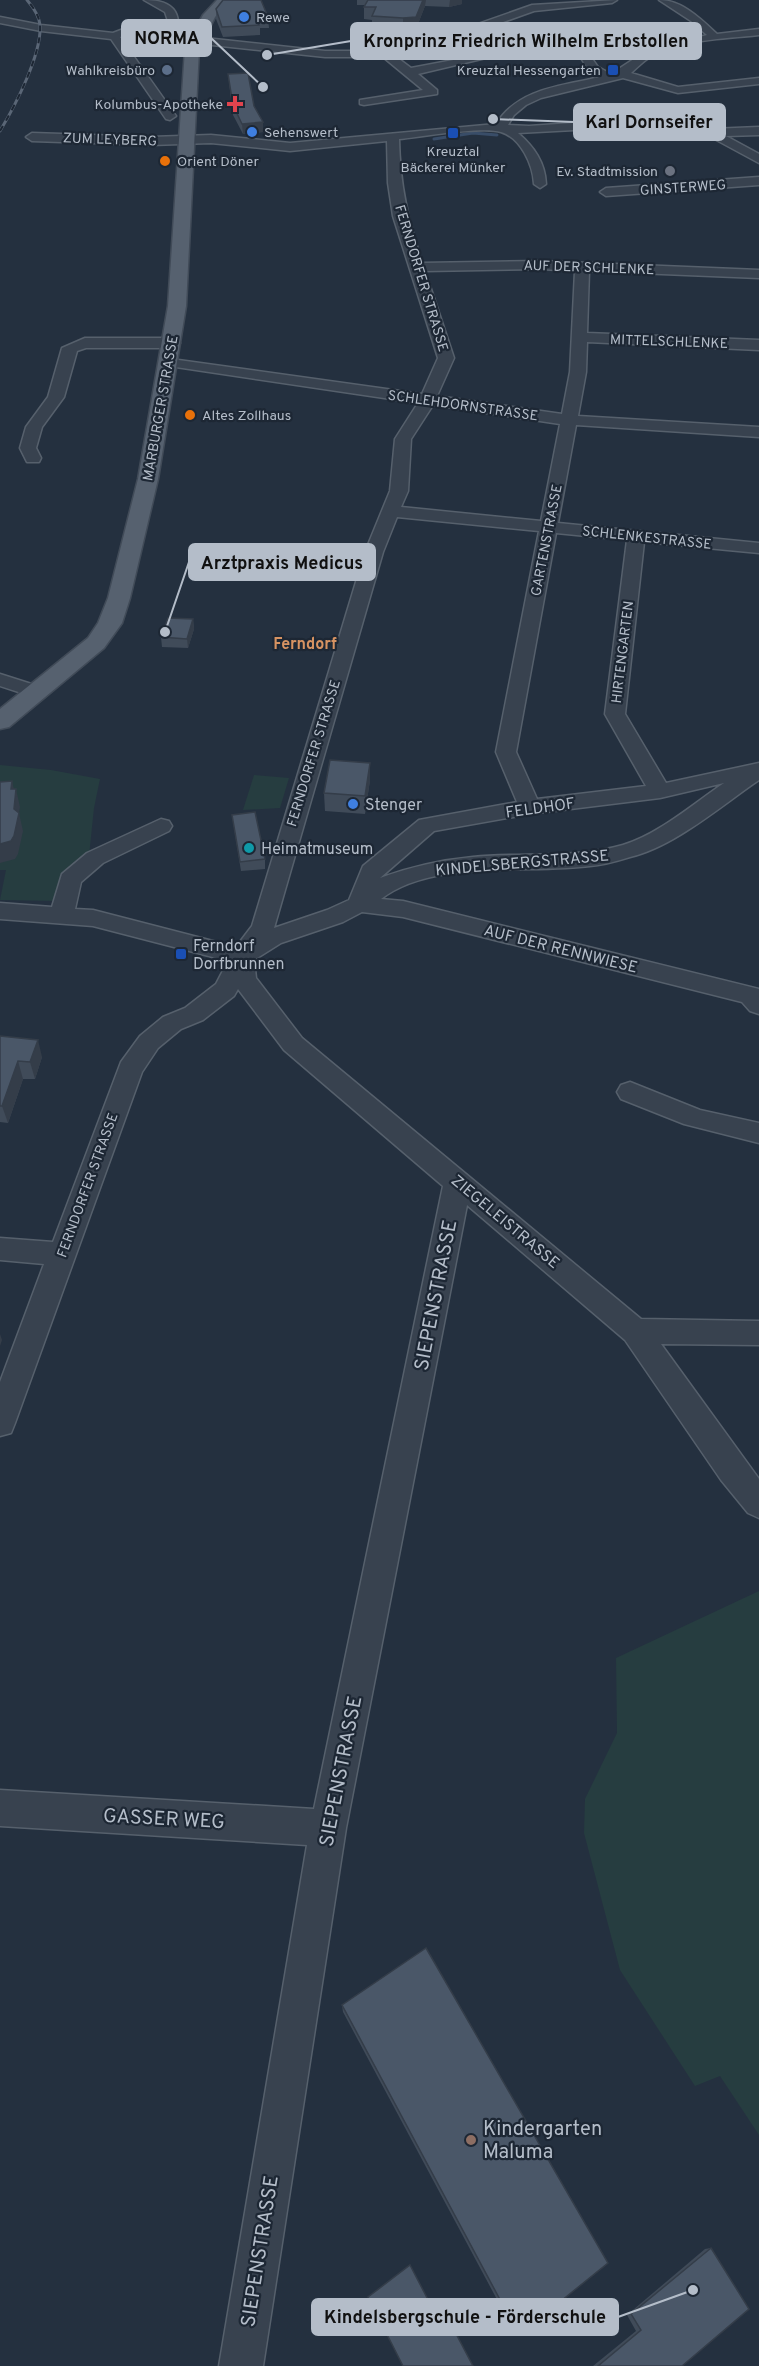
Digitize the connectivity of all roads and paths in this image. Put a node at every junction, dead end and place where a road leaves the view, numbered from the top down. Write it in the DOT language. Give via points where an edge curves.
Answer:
graph roads {
  1 [pos="149,0"];
  2 [pos="224,0"];
  3 [pos="612,0"];
  4 [pos="664,0"];
  5 [pos="541,3"];
  6 [pos="0,20"];
  7 [pos="170,25"];
  8 [pos="567,31"];
  9 [pos="759,32"];
  10 [pos="114,36"];
  11 [pos="151,37"];
  12 [pos="716,37"];
  13 [pos="195,41"];
  14 [pos="386,54"];
  15 [pos="485,57"];
  16 [pos="410,72"];
  17 [pos="622,74"];
  18 [pos="609,78"];
  19 [pos="759,81"];
  20 [pos="364,102"];
  21 [pos="170,116"];
  22 [pos="501,126"];
  23 [pos="759,131"];
  24 [pos="711,133"];
  25 [pos="32,136"];
  26 [pos="393,137"];
  27 [pos="188,139"];
  28 [pos="759,159"];
  29 [pos="759,181"];
  30 [pos="540,184"];
  31 [pos="606,192"];
  32 [pos="418,267"];
  33 [pos="582,267"];
  34 [pos="759,274"];
  35 [pos="579,337"];
  36 [pos="759,345"];
  37 [pos="170,352"];
  38 [pos="427,401"];
  39 [pos="568,420"];
  40 [pos="759,432"];
  41 [pos="33,458"];
  42 [pos="391,511"];
  43 [pos="548,527"];
  44 [pos="636,537"];
  45 [pos="759,548"];
  46 [pos="0,680"];
  47 [pos="37,692"];
  48 [pos="0,722"];
  49 [pos="759,770"];
  50 [pos="660,791"];
  51 [pos="530,807"];
  52 [pos="161,826"];
  53 [pos="359,904"];
  54 [pos="0,911"];
  55 [pos="62,914"];
  56 [pos="242,957"];
  57 [pos="759,1005"];
  58 [pos="630,1092"];
  59 [pos="759,1133"];
  60 [pos="458,1180"];
  61 [pos="0,1249"];
  62 [pos="61,1254"];
  63 [pos="635,1331"];
  64 [pos="759,1333"];
  65 [pos="0,1423"];
  66 [pos="759,1503"];
  67 [pos="0,1808"];
  68 [pos="328,1828"];
  69 [pos="241,2366"];
  1 -- 7 [label="street" via="171,12"];
  2 -- 13 [label="main road, MARBURGER STRASSE" via="208,15"];
  3 -- 5 [label="street"];
  4 -- 12 [label="street"];
  5 -- 14 [label="street" via="427,46"];
  6 -- 10 [label="street"];
  7 -- 10 [label="street" via="134,28"];
  7 -- 13 [label="street" via="160,34"];
  8 -- 18 [label="street" via="594,69"];
  9 -- 12 [label="street"];
  10 -- 11 [label="street"];
  10 -- 21 [label="street"];
  12 -- 17 [label="street" via="647,54"];
  13 -- 14 [label="street" via="326,54"];
  13 -- 27 [label="main road, MARBURGER STRASSE"];
  14 -- 16 [label="street"];
  15 -- 16 [label="street"];
  16 -- 20 [label="street" via="433,92"];
  17 -- 18 [label="street"];
  17 -- 19 [label="street" via="678,90"];
  18 -- 22 [label="street" via="543,94 518,107"];
  22 -- 24 [label="street, ZUM LEYBERG" via="523,130 631,123"];
  22 -- 26 [label="street, ZUM LEYBERG"];
  22 -- 30 [label="street" via="530,153 541,170"];
  23 -- 24 [label="street"];
  24 -- 28 [label="street"];
  25 -- 27 [label="street, ZUM LEYBERG"];
  26 -- 27 [label="street, ZUM LEYBERG" via="290,147"];
  26 -- 32 [label="street, FERNDORFER STRASSE" via="394,183 400,216"];
  27 -- 37 [label="main road, MARBURGER STRASSE" via="178,297"];
  29 -- 31 [label="street, GINSTERWEG"];
  32 -- 33 [label="street, AUF DER SCHLENKE"];
  32 -- 38 [label="street, FERNDORFER STRASSE" via="446,357"];
  33 -- 34 [label="street, AUF DER SCHLENKE"];
  33 -- 35 [label="street, GARTENSTRASSE"];
  35 -- 36 [label="street, MITTELSCHLENKE"];
  35 -- 39 [label="street, GARTENSTRASSE" via="578,372"];
  37 -- 38 [label="street, SCHLEHDORNSTRASSE"];
  37 -- 41 [label="street, SCHLEHDORNSTRASSE" via="85,343 70,348 56,397 34,426 28,448"];
  37 -- 47 [label="main road, MARBURGER STRASSE" via="146,490 110,622 84,655"];
  38 -- 39 [label="street, SCHLEHDORNSTRASSE"];
  38 -- 42 [label="street, FERNDORFER STRASSE" via="403,440 399,490"];
  39 -- 40 [label="street, SCHLEHDORNSTRASSE"];
  39 -- 43 [label="street, GARTENSTRASSE"];
  42 -- 43 [label="street, SCHLENKESTRASSE"];
  42 -- 56 [label="street, FERNDORFER STRASSE" via="374,552 263,927"];
  43 -- 44 [label="street, SCHLENKESTRASSE"];
  43 -- 51 [label="street, GARTENSTRASSE" via="506,752"];
  44 -- 45 [label="street, SCHLENKESTRASSE"];
  44 -- 50 [label="street, HIRTENGARTEN" via="615,714"];
  46 -- 47 [label="street"];
  47 -- 48 [label="main road, MARBURGER STRASSE"];
  49 -- 50 [label="street, FELDHOF"];
  49 -- 53 [label="street, KINDELSBERGSTRASSE" via="662,835 631,850 591,859 474,864 412,874 385,884"];
  50 -- 51 [label="street, FELDHOF"];
  51 -- 53 [label="street, FELDHOF" via="426,825 371,871"];
  52 -- 55 [label="street" via="95,858 70,879"];
  53 -- 56 [label="street, KINDELSBERGSTRASSE" via="273,937"];
  53 -- 57 [label="street, AUF DER RENNWIESE" via="403,909 727,989 750,995"];
  54 -- 55 [label="street"];
  55 -- 56 [label="street" via="119,924"];
  56 -- 60 [label="street, ZIEGELEISTRASSE" via="243,980 293,1044"];
  56 -- 62 [label="street, FERNDORFER STRASSE" via="225,990 149,1042 130,1070"];
  58 -- 59 [label="street" via="663,1107"];
  60 -- 63 [label="street, ZIEGELEISTRASSE"];
  60 -- 68 [label="street, SIEPENSTRASSE"];
  61 -- 62 [label="street"];
  62 -- 65 [label="street, FERNDORFER STRASSE"];
  63 -- 64 [label="street"];
  63 -- 66 [label="street, ZIEGELEISTRASSE"];
  67 -- 68 [label="street, GASSER WEG"];
  68 -- 69 [label="street, SIEPENSTRASSE"];
}
